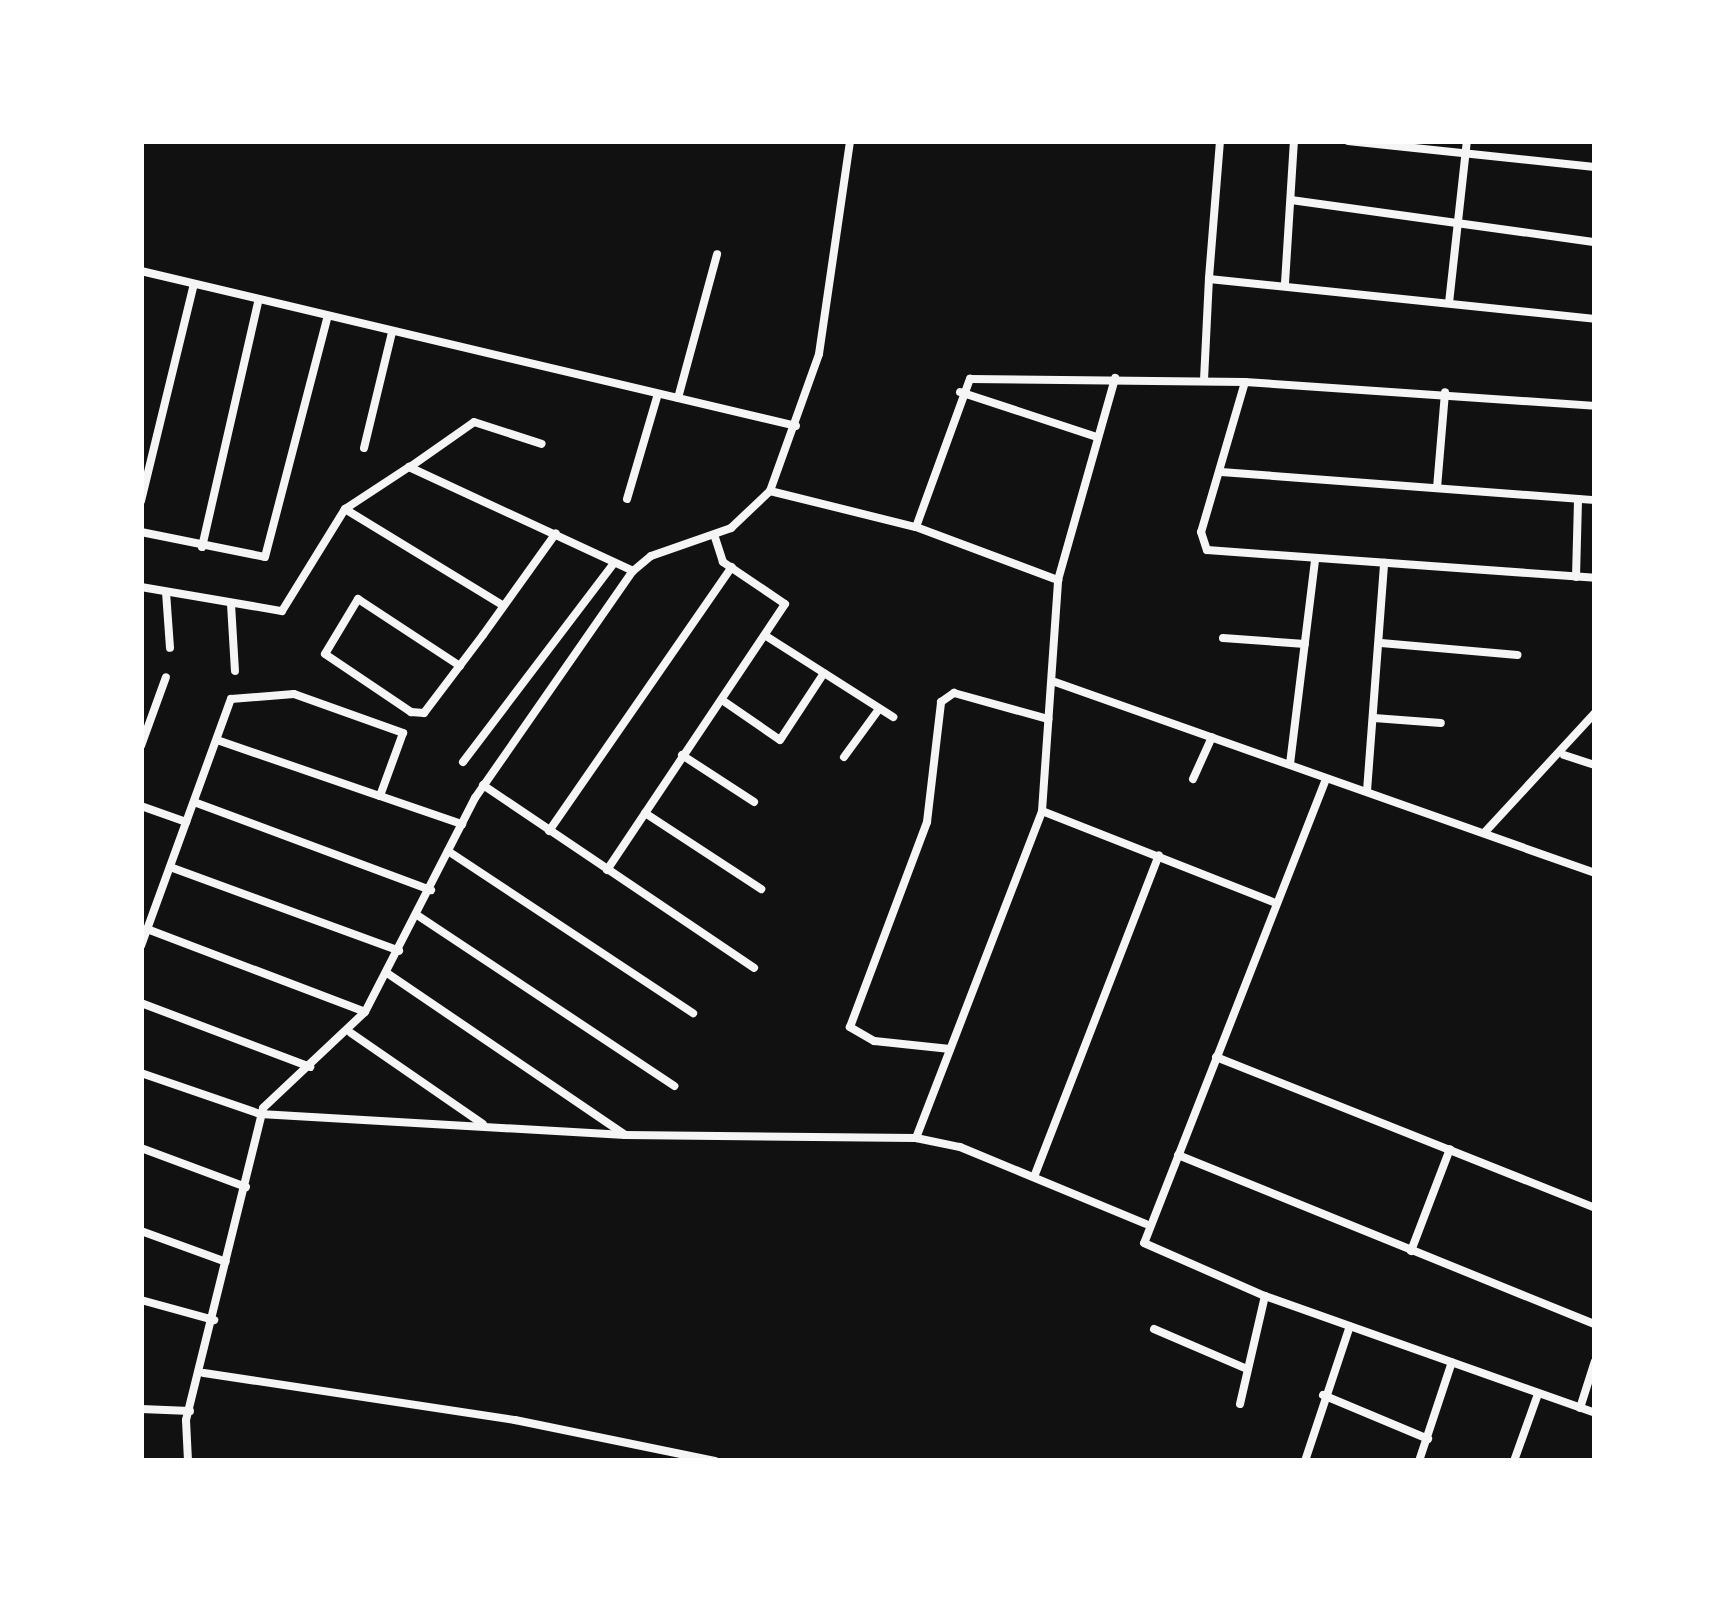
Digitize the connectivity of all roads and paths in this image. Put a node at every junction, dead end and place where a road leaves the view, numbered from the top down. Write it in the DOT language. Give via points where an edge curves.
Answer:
graph roads {
  1 [pos="850,141"];
  2 [pos="1220,141"];
  3 [pos="1294,141"];
  4 [pos="1348,141"];
  5 [pos="1467,141"];
  6 [pos="1466,154"];
  7 [pos="1595,167"];
  8 [pos="1291,200"];
  9 [pos="1456,221"];
  10 [pos="1595,242"];
  11 [pos="717,254"];
  12 [pos="141,271"];
  13 [pos="1208,279"];
  14 [pos="1285,283"];
  15 [pos="194,284"];
  16 [pos="260,299"];
  17 [pos="1449,303"];
  18 [pos="328,316"];
  19 [pos="1595,319"];
  20 [pos="392,332"];
  21 [pos="1115,378"];
  22 [pos="1204,380"];
  23 [pos="1245,382"];
  24 [pos="960,392"];
  25 [pos="1444,392"];
  26 [pos="658,394"];
  27 [pos="678,398"];
  28 [pos="1595,406"];
  29 [pos="796,426"];
  30 [pos="1097,437"];
  31 [pos="542,444"];
  32 [pos="364,448"];
  33 [pos="409,467"];
  34 [pos="1221,472"];
  35 [pos="1437,488"];
  36 [pos="770,490"];
  37 [pos="627,499"];
  38 [pos="1578,499"];
  39 [pos="1595,500"];
  40 [pos="141,501"];
  41 [pos="345,508"];
  42 [pos="916,527"];
  43 [pos="141,532"];
  44 [pos="556,532"];
  45 [pos="714,535"];
  46 [pos="202,547"];
  47 [pos="1315,560"];
  48 [pos="614,563"];
  49 [pos="1384,563"];
  50 [pos="732,567"];
  51 [pos="633,571"];
  52 [pos="1576,577"];
  53 [pos="1595,578"];
  54 [pos="1058,580"];
  55 [pos="141,587"];
  56 [pos="166,592"];
  57 [pos="231,604"];
  58 [pos="502,605"];
  59 [pos="766,636"];
  60 [pos="1223,638"];
  61 [pos="1381,643"];
  62 [pos="1305,644"];
  63 [pos="170,648"];
  64 [pos="1517,655"];
  65 [pos="460,665"];
  66 [pos="236,671"];
  67 [pos="824,673"];
  68 [pos="166,677"];
  69 [pos="1055,682"];
  70 [pos="722,700"];
  71 [pos="879,709"];
  72 [pos="1595,713"];
  73 [pos="892,717"];
  74 [pos="1048,718"];
  75 [pos="1374,718"];
  76 [pos="1441,724"];
  77 [pos="1212,736"];
  78 [pos="217,740"];
  79 [pos="141,746"];
  80 [pos="682,754"];
  81 [pos="1564,754"];
  82 [pos="844,757"];
  83 [pos="463,762"];
  84 [pos="1290,764"];
  85 [pos="1595,765"];
  86 [pos="1192,779"];
  87 [pos="1326,779"];
  88 [pos="483,785"];
  89 [pos="1367,791"];
  90 [pos="380,796"];
  91 [pos="194,802"];
  92 [pos="754,802"];
  93 [pos="141,806"];
  94 [pos="1042,811"];
  95 [pos="645,813"];
  96 [pos="186,823"];
  97 [pos="461,824"];
  98 [pos="549,831"];
  99 [pos="1485,832"];
  100 [pos="448,851"];
  101 [pos="1159,855"];
  102 [pos="170,867"];
  103 [pos="607,870"];
  104 [pos="1595,873"];
  105 [pos="761,889"];
  106 [pos="431,890"];
  107 [pos="1273,902"];
  108 [pos="417,915"];
  109 [pos="147,929"];
  110 [pos="141,946"];
  111 [pos="399,951"];
  112 [pos="754,968"];
  113 [pos="387,973"];
  114 [pos="141,1003"];
  115 [pos="365,1012"];
  116 [pos="693,1012"];
  117 [pos="351,1033"];
  118 [pos="950,1049"];
  119 [pos="1216,1057"];
  120 [pos="311,1068"];
  121 [pos="141,1073"];
  122 [pos="674,1086"];
  123 [pos="260,1114"];
  124 [pos="487,1127"];
  125 [pos="625,1135"];
  126 [pos="916,1138"];
  127 [pos="141,1148"];
  128 [pos="1450,1150"];
  129 [pos="1178,1155"];
  130 [pos="1034,1177"];
  131 [pos="246,1187"];
  132 [pos="1595,1208"];
  133 [pos="1146,1224"];
  134 [pos="141,1232"];
  135 [pos="1411,1251"];
  136 [pos="226,1262"];
  137 [pos="1265,1296"];
  138 [pos="141,1300"];
  139 [pos="214,1320"];
  140 [pos="1595,1324"];
  141 [pos="1350,1326"];
  142 [pos="1154,1329"];
  143 [pos="1595,1361"];
  144 [pos="1452,1362"];
  145 [pos="1247,1369"];
  146 [pos="203,1372"];
  147 [pos="1538,1394"];
  148 [pos="1323,1395"];
  149 [pos="1240,1404"];
  150 [pos="1580,1408"];
  151 [pos="141,1409"];
  152 [pos="190,1411"];
  153 [pos="1595,1413"];
  154 [pos="1428,1439"];
  155 [pos="188,1461"];
  156 [pos="715,1461"];
  157 [pos="1305,1461"];
  158 [pos="1419,1461"];
  159 [pos="1514,1461"];
  1 -- 29 [label="street" via="819,355"];
  2 -- 13 [label="street"];
  3 -- 8 [label="street"];
  4 -- 6 [label="street"];
  5 -- 6 [label="street"];
  6 -- 7 [label="street"];
  6 -- 9 [label="street"];
  8 -- 9 [label="street"];
  8 -- 14 [label="street"];
  9 -- 10 [label="street"];
  9 -- 17 [label="street"];
  11 -- 27 [label="street"];
  12 -- 15 [label="street"];
  13 -- 14 [label="street"];
  13 -- 22 [label="street"];
  14 -- 17 [label="street"];
  15 -- 16 [label="street"];
  15 -- 40 [label="street"];
  16 -- 18 [label="street"];
  16 -- 46 [label="street"];
  17 -- 19 [label="street"];
  18 -- 20 [label="street"];
  18 -- 46 [label="street" via="269,552 257,559"];
  20 -- 26 [label="street"];
  20 -- 32 [label="street"];
  21 -- 22 [label="street"];
  21 -- 24 [label="street" via="970,379"];
  21 -- 30 [label="street"];
  22 -- 23 [label="street"];
  23 -- 25 [label="street"];
  23 -- 34 [label="street"];
  24 -- 30 [label="street"];
  24 -- 42 [label="street"];
  25 -- 28 [label="street"];
  25 -- 35 [label="street"];
  26 -- 27 [label="street"];
  26 -- 37 [label="street"];
  27 -- 29 [label="street"];
  29 -- 36 [label="street"];
  30 -- 54 [label="street"];
  31 -- 33 [label="street" via="474,422"];
  33 -- 41 [label="street"];
  33 -- 44 [label="street"];
  34 -- 35 [label="street"];
  34 -- 47 [label="street" via="1202,532 1207,550"];
  35 -- 38 [label="street"];
  36 -- 42 [label="street"];
  36 -- 45 [label="street"];
  38 -- 39 [label="street"];
  38 -- 52 [label="street"];
  41 -- 57 [label="street" via="282,611"];
  41 -- 58 [label="street"];
  42 -- 54 [label="street"];
  43 -- 46 [label="street"];
  44 -- 48 [label="street"];
  44 -- 58 [label="street"];
  45 -- 50 [label="street"];
  45 -- 51 [label="street" via="651,556"];
  47 -- 49 [label="street"];
  47 -- 62 [label="street"];
  48 -- 51 [label="street"];
  48 -- 83 [label="street"];
  49 -- 52 [label="street"];
  49 -- 61 [label="street"];
  50 -- 59 [label="street" via="785,604"];
  50 -- 98 [label="street"];
  51 -- 88 [label="street"];
  52 -- 53 [label="street"];
  54 -- 69 [label="street"];
  55 -- 56 [label="street"];
  56 -- 57 [label="street"];
  56 -- 63 [label="street"];
  57 -- 66 [label="street"];
  58 -- 65 [label="street"];
  59 -- 67 [label="street"];
  59 -- 70 [label="street"];
  60 -- 62 [label="street"];
  61 -- 64 [label="street"];
  61 -- 75 [label="street"];
  62 -- 84 [label="street"];
  65 -- 65 [label="street" via="420,714 326,654 358,599"];
  67 -- 70 [label="street" via="779,740"];
  67 -- 71 [label="street"];
  68 -- 79 [label="street"];
  69 -- 74 [label="street"];
  69 -- 77 [label="street"];
  70 -- 80 [label="street"];
  71 -- 73 [label="street"];
  71 -- 82 [label="street"];
  72 -- 81 [label="street"];
  74 -- 94 [label="street"];
  74 -- 118 [label="street" via="954,693 941,702 927,822 850,1028 874,1041"];
  75 -- 76 [label="street"];
  75 -- 89 [label="street"];
  77 -- 84 [label="street"];
  77 -- 86 [label="street"];
  78 -- 90 [label="street"];
  78 -- 90 [label="street" via="232,700 294,694 403,733"];
  78 -- 91 [label="street"];
  80 -- 92 [label="street"];
  80 -- 95 [label="street"];
  81 -- 85 [label="street"];
  81 -- 99 [label="street"];
  84 -- 87 [label="street"];
  87 -- 89 [label="street"];
  87 -- 107 [label="street"];
  88 -- 97 [label="street"];
  88 -- 98 [label="street"];
  89 -- 99 [label="street"];
  90 -- 97 [label="street"];
  91 -- 96 [label="street"];
  91 -- 106 [label="street"];
  93 -- 96 [label="street"];
  94 -- 101 [label="street"];
  94 -- 118 [label="street"];
  95 -- 103 [label="street"];
  95 -- 105 [label="street"];
  96 -- 102 [label="street"];
  97 -- 100 [label="street"];
  98 -- 103 [label="street"];
  99 -- 104 [label="street"];
  100 -- 106 [label="street"];
  100 -- 116 [label="street"];
  101 -- 107 [label="street"];
  101 -- 130 [label="street"];
  102 -- 109 [label="street"];
  102 -- 111 [label="street"];
  103 -- 112 [label="street"];
  106 -- 108 [label="street"];
  107 -- 119 [label="street"];
  108 -- 111 [label="street"];
  108 -- 122 [label="street"];
  109 -- 110 [label="street"];
  109 -- 115 [label="street"];
  111 -- 113 [label="street"];
  113 -- 115 [label="street"];
  113 -- 125 [label="street"];
  114 -- 120 [label="street"];
  115 -- 117 [label="street"];
  117 -- 120 [label="street"];
  117 -- 124 [label="street"];
  118 -- 126 [label="street"];
  119 -- 128 [label="street"];
  119 -- 129 [label="street"];
  120 -- 123 [label="street"];
  121 -- 123 [label="street"];
  123 -- 124 [label="street"];
  123 -- 131 [label="street"];
  124 -- 125 [label="street"];
  125 -- 126 [label="street"];
  126 -- 130 [label="street"];
  127 -- 131 [label="street"];
  128 -- 132 [label="street"];
  128 -- 135 [label="street"];
  129 -- 133 [label="street"];
  129 -- 135 [label="street"];
  130 -- 133 [label="street"];
  131 -- 136 [label="street"];
  133 -- 137 [label="street" via="1151,1250"];
  134 -- 136 [label="street"];
  135 -- 140 [label="street"];
  136 -- 139 [label="street"];
  137 -- 141 [label="street"];
  137 -- 145 [label="street"];
  138 -- 139 [label="street"];
  139 -- 146 [label="street"];
  141 -- 144 [label="street"];
  141 -- 148 [label="street"];
  142 -- 145 [label="street"];
  143 -- 150 [label="street"];
  144 -- 147 [label="street"];
  144 -- 154 [label="street"];
  145 -- 149 [label="street"];
  146 -- 152 [label="street"];
  146 -- 156 [label="street" via="515,1420"];
  147 -- 150 [label="street"];
  147 -- 159 [label="street"];
  148 -- 154 [label="street"];
  148 -- 157 [label="street"];
  150 -- 153 [label="street"];
  151 -- 152 [label="street"];
  152 -- 155 [label="street"];
  154 -- 158 [label="street"];
}
